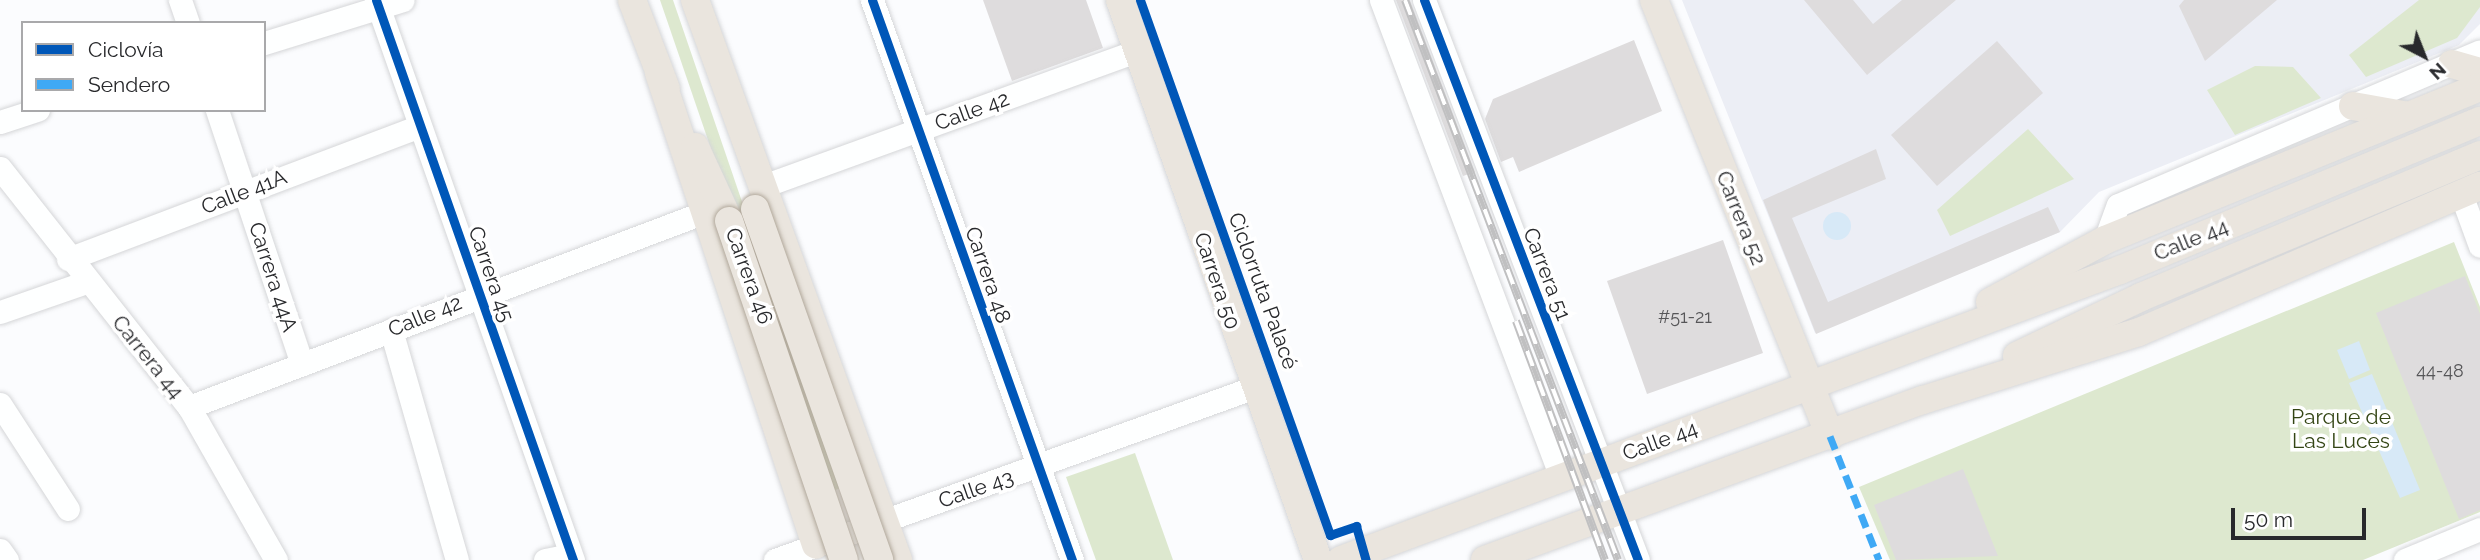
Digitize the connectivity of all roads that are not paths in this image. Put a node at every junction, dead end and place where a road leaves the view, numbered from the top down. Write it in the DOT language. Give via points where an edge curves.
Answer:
graph roads {
  1 [pos="180,0"];
  2 [pos="403,0"];
  3 [pos="632,0"];
  4 [pos="695,0"];
  5 [pos="872,0"];
  6 [pos="1119,0"];
  7 [pos="1381,0"];
  8 [pos="1424,0"];
  9 [pos="1654,0"];
  10 [pos="378,4"];
  11 [pos="187,21"];
  12 [pos="266,42"];
  13 [pos="1137,51"];
  14 [pos="2480,51"];
  15 [pos="2452,64"];
  16 [pos="2480,72"];
  17 [pos="659,73"];
  18 [pos="2480,87"];
  19 [pos="2353,106"];
  20 [pos="32,112"];
  21 [pos="218,112"];
  22 [pos="2409,116"];
  23 [pos="2480,121"];
  24 [pos="0,122"];
  25 [pos="420,126"];
  26 [pos="918,130"];
  27 [pos="2480,155"];
  28 [pos="0,168"];
  29 [pos="2471,190"];
  30 [pos="244,192"];
  31 [pos="761,197"];
  32 [pos="702,213"];
  33 [pos="2105,240"];
  34 [pos="2480,246"];
  35 [pos="68,259"];
  36 [pos="86,282"];
  37 [pos="479,294"];
  38 [pos="0,312"];
  39 [pos="391,330"];
  40 [pos="1899,351"];
  41 [pos="302,364"];
  42 [pos="1255,387"];
  43 [pos="1809,387"];
  44 [pos="1923,400"];
  45 [pos="0,404"];
  46 [pos="188,407"];
  47 [pos="1830,436"];
  48 [pos="1600,463"];
  49 [pos="1037,468"];
  50 [pos="1561,477"];
  51 [pos="68,509"];
  52 [pos="1619,509"];
  53 [pos="884,520"];
  54 [pos="2480,529"];
  55 [pos="816,545"];
  56 [pos="0,550"];
  57 [pos="2437,554"];
  58 [pos="572,557"];
  59 [pos="7,560"];
  60 [pos="276,560"];
  61 [pos="457,560"];
  62 [pos="545,560"];
  63 [pos="775,560"];
  64 [pos="844,560"];
  65 [pos="879,560"];
  66 [pos="898,560"];
  67 [pos="1072,560"];
  68 [pos="1318,560"];
  69 [pos="1341,560"];
  70 [pos="1485,560"];
  71 [pos="1638,560"];
  72 [pos="2404,560"];
  1 -- 11 [label="street"];
  2 -- 10 [label="street"];
  3 -- 17 [label="main road, Carrera 46"];
  4 -- 31 [label="main road, Carrera 46"];
  5 -- 26 [label="street, Carrera 48"];
  6 -- 13 [label="main road, Carrera 50"];
  7 -- 50 [label="street"];
  8 -- 48 [label="street, Carrera 51"];
  9 -- 43 [label="main road, Carrera 52"];
  10 -- 12 [label="street"];
  10 -- 25 [label="street, Carrera 45"];
  13 -- 26 [label="street, Calle 42"];
  13 -- 42 [label="main road, Carrera 50"];
  14 -- 15 [label="street"];
  15 -- 16 [label="main road"];
  15 -- 19 [label="street"];
  17 -- 32 [label="main road"];
  17 -- 64 [label="main road, Carrera 46, bridge" via="729,221"];
  18 -- 22 [label="main road, Calle 44"];
  19 -- 22 [label="main road"];
  19 -- 33 [label="street" via="2118,205"];
  20 -- 24 [label="street"];
  21 -- 30 [label="street, Carrera 44A"];
  22 -- 33 [label="main road, Calle 44"];
  23 -- 40 [label="main road, Calle 44" via="2120,270"];
  25 -- 30 [label="street, Calle 41A"];
  25 -- 37 [label="street, Carrera 45"];
  26 -- 31 [label="street, Calle 42"];
  26 -- 49 [label="street, Carrera 48"];
  27 -- 44 [label="main road, Calle 44" via="2141,297"];
  28 -- 35 [label="street, Carrera 44"];
  29 -- 34 [label="street"];
  29 -- 44 [label="main road, Calle 44" via="2139,332"];
  30 -- 35 [label="street, Calle 41A"];
  30 -- 41 [label="street, Carrera 44A"];
  31 -- 53 [label="main road, Carrera 46"];
  31 -- 65 [label="main road, Carrera 46, bridge"];
  32 -- 37 [label="street, Calle 42"];
  32 -- 55 [label="main road"];
  33 -- 40 [label="main road, Calle 44"];
  35 -- 36 [label="street, Carrera 44"];
  36 -- 38 [label="street"];
  36 -- 46 [label="street, Carrera 44"];
  37 -- 39 [label="street, Calle 42"];
  37 -- 58 [label="street, Carrera 45"];
  39 -- 41 [label="street, Calle 42"];
  39 -- 61 [label="street"];
  40 -- 43 [label="main road, Calle 44"];
  41 -- 46 [label="street, Calle 42"];
  42 -- 49 [label="street, Calle 43"];
  42 -- 68 [label="main road, Carrera 50"];
  43 -- 47 [label="main road, Carrera 52"];
  43 -- 48 [label="main road, Calle 44"];
  44 -- 47 [label="main road, Calle 44"];
  45 -- 51 [label="street"];
  46 -- 60 [label="street, Carrera 44"];
  47 -- 52 [label="main road, Calle 44"];
  48 -- 50 [label="main road, Calle 44"];
  48 -- 52 [label="street, Carrera 51"];
  49 -- 53 [label="street, Calle 43"];
  49 -- 67 [label="street, Carrera 48"];
  50 -- 69 [label="main road, Calle 44"];
  52 -- 70 [label="main road, Calle 44"];
  52 -- 71 [label="street, Carrera 51"];
  53 -- 55 [label="street, Calle 43"];
  53 -- 66 [label="main road, Carrera 46"];
  54 -- 57 [label="street"];
  55 -- 63 [label="street, Calle 43"];
  56 -- 59 [label="street"];
  57 -- 72 [label="street"];
  58 -- 62 [label="street"];
}
